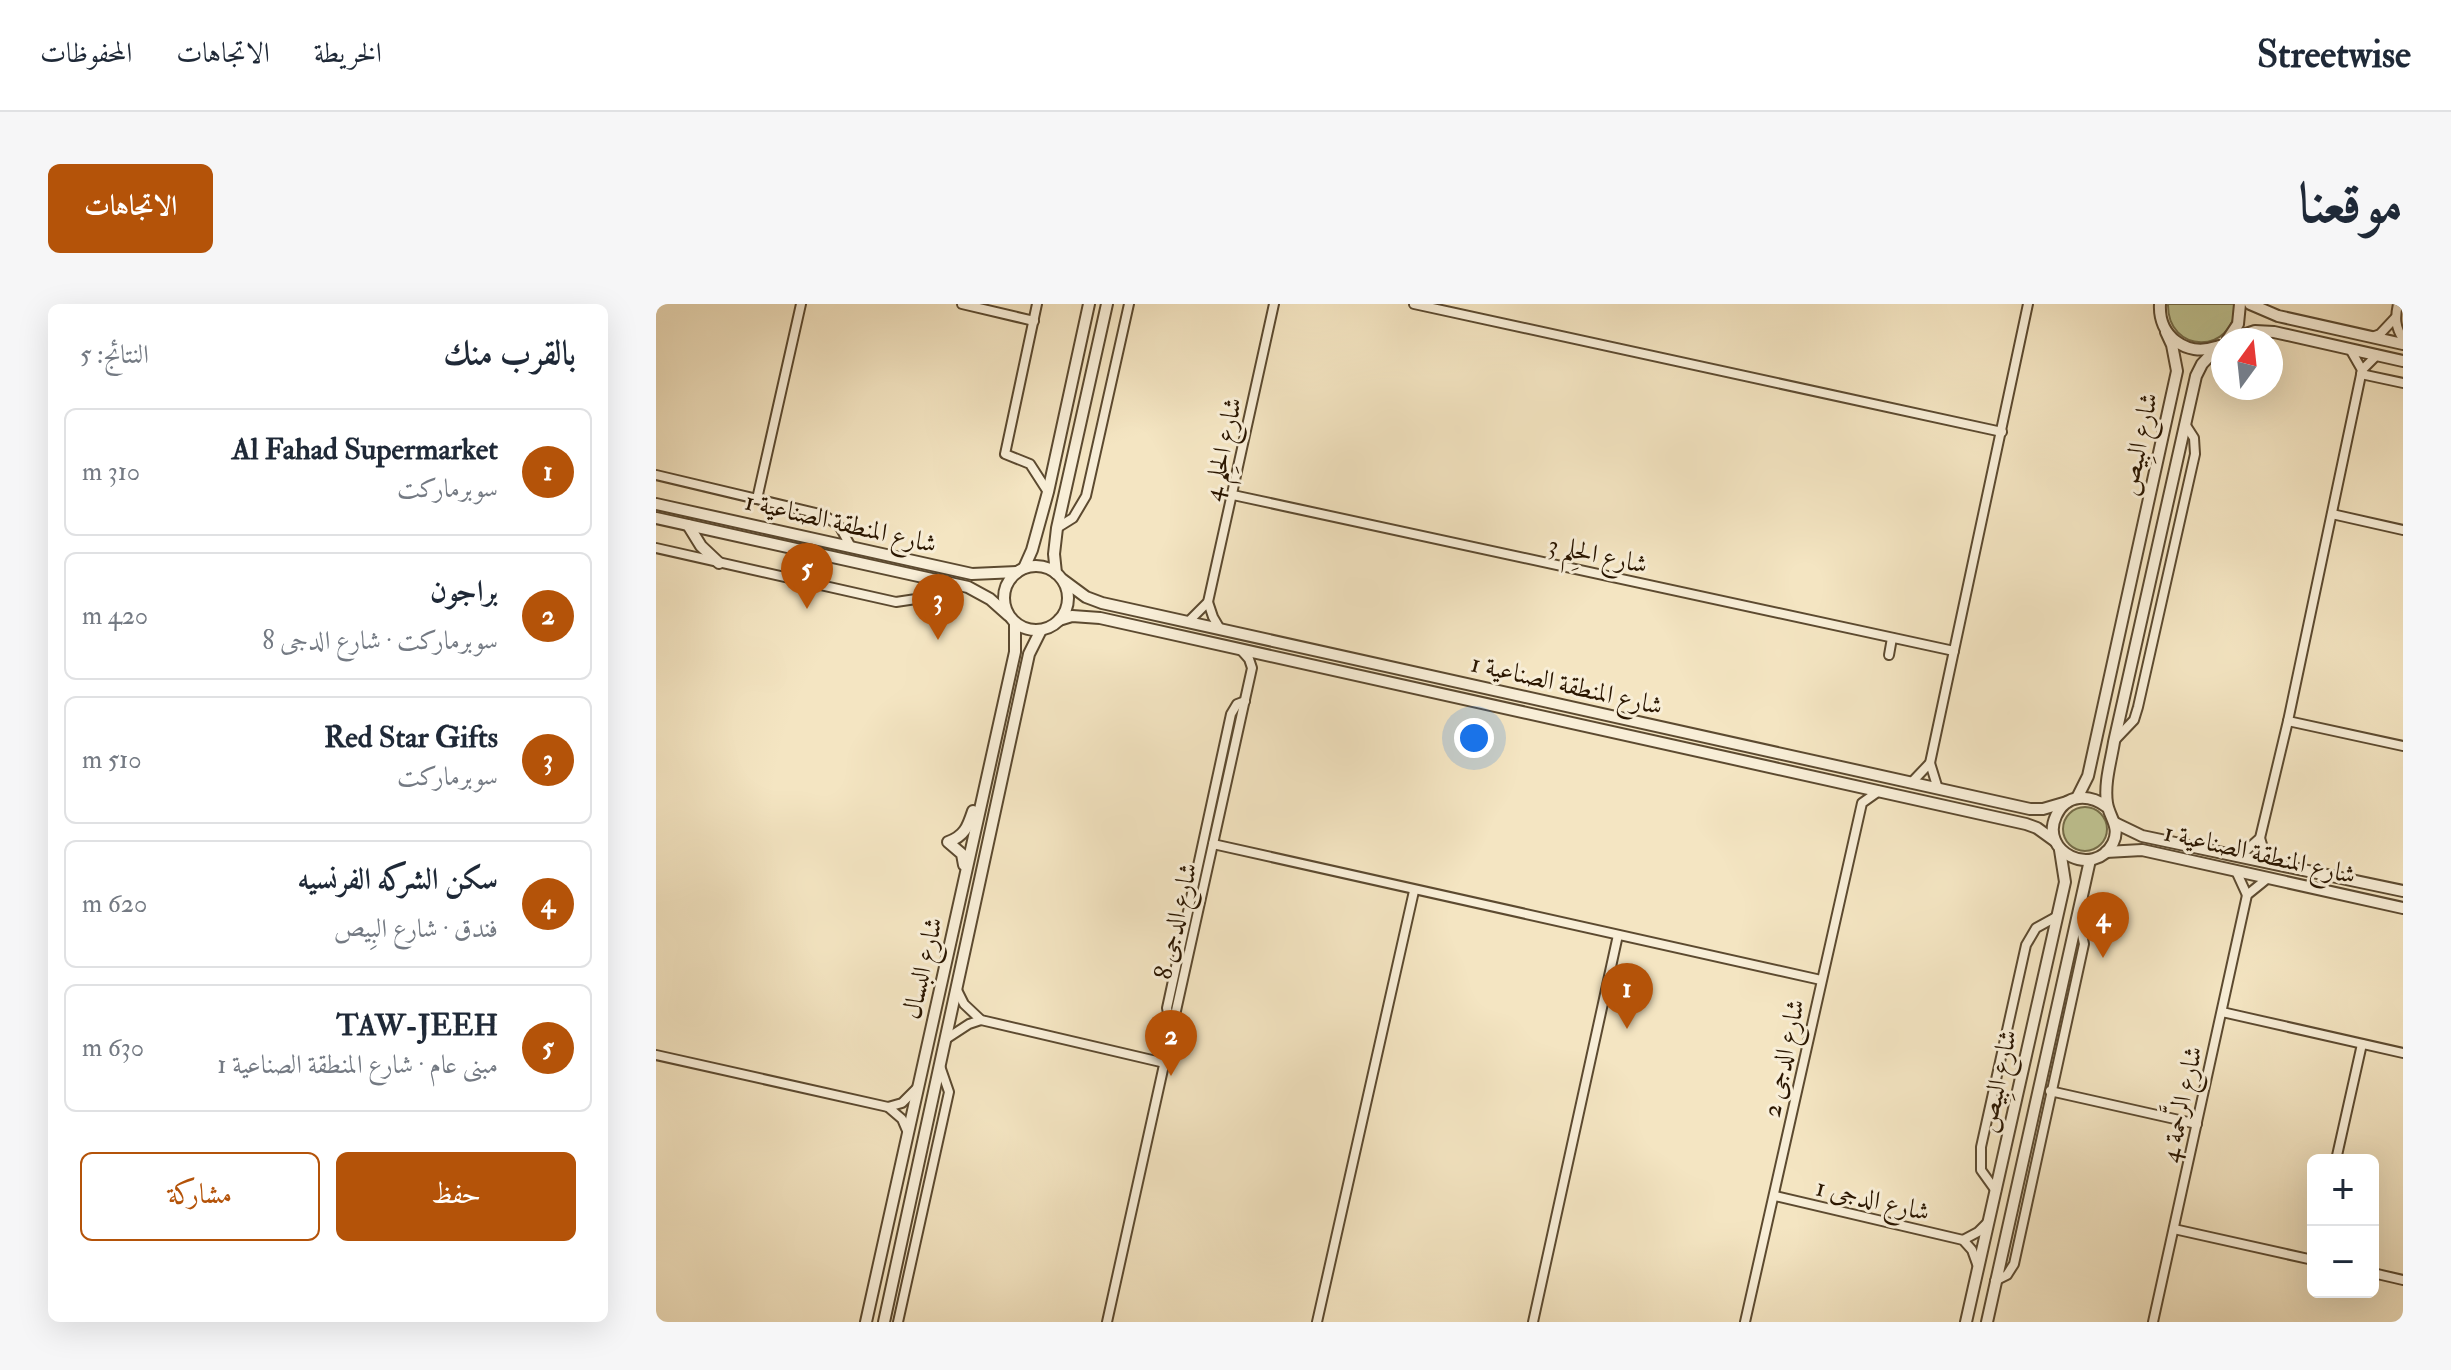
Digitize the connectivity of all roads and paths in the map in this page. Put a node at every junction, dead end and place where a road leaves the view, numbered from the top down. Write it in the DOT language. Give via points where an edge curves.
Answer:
graph roads {
  1 [pos="801,304"];
  2 [pos="962,304"];
  3 [pos="1037,304"];
  4 [pos="1089,304"];
  5 [pos="1107,304"];
  6 [pos="1129,304"];
  7 [pos="1274,304"];
  8 [pos="1414,304"];
  9 [pos="2028,304"];
  10 [pos="2148,304"];
  11 [pos="2240,304"];
  12 [pos="2250,304"];
  13 [pos="2398,304"];
  14 [pos="2160,308"];
  15 [pos="2395,318"];
  16 [pos="1034,321"];
  17 [pos="2235,328"];
  18 [pos="2166,332"];
  19 [pos="2283,334"];
  20 [pos="2372,337"];
  21 [pos="2403,342"];
  22 [pos="2211,346"];
  23 [pos="2350,349"];
  24 [pos="2211,355"];
  25 [pos="2377,355"];
  26 [pos="2403,361"];
  27 [pos="2361,372"];
  28 [pos="2403,383"];
  29 [pos="2185,424"];
  30 [pos="2002,432"];
  31 [pos="656,475"];
  32 [pos="1048,492"];
  33 [pos="1233,495"];
  34 [pos="757,499"];
  35 [pos="656,504"];
  36 [pos="2332,514"];
  37 [pos="656,518"];
  38 [pos="688,525"];
  39 [pos="1057,528"];
  40 [pos="2403,530"];
  41 [pos="851,547"];
  42 [pos="656,548"];
  43 [pos="719,563"];
  44 [pos="1020,570"];
  45 [pos="1059,576"];
  46 [pos="937,580"];
  47 [pos="1208,602"];
  48 [pos="1012,619"];
  49 [pos="1059,620"];
  50 [pos="1188,622"];
  51 [pos="1220,629"];
  52 [pos="1041,630"];
  53 [pos="1892,638"];
  54 [pos="1238,648"];
  55 [pos="1954,651"];
  56 [pos="1889,655"];
  57 [pos="1272,656"];
  58 [pos="1252,668"];
  59 [pos="1245,701"];
  60 [pos="2288,721"];
  61 [pos="2114,742"];
  62 [pos="2403,746"];
  63 [pos="1930,763"];
  64 [pos="1911,783"];
  65 [pos="1845,784"];
  66 [pos="1938,789"];
  67 [pos="1879,791"];
  68 [pos="983,792"];
  69 [pos="2072,800"];
  70 [pos="1862,803"];
  71 [pos="2107,807"];
  72 [pos="2115,823"];
  73 [pos="2260,838"];
  74 [pos="1213,844"];
  75 [pos="2058,846"];
  76 [pos="2106,852"];
  77 [pos="2241,855"];
  78 [pos="2090,860"];
  79 [pos="2267,861"];
  80 [pos="2236,871"];
  81 [pos="965,876"];
  82 [pos="2268,878"];
  83 [pos="1414,891"];
  84 [pos="2403,891"];
  85 [pos="2247,895"];
  86 [pos="2403,908"];
  87 [pos="2056,917"];
  88 [pos="2076,924"];
  89 [pos="1618,935"];
  90 [pos="1821,980"];
  91 [pos="957,990"];
  92 [pos="2222,1012"];
  93 [pos="981,1020"];
  94 [pos="1172,1030"];
  95 [pos="946,1039"];
  96 [pos="2362,1044"];
  97 [pos="2403,1053"];
  98 [pos="656,1055"];
  99 [pos="1165,1063"];
  100 [pos="940,1066"];
  101 [pos="918,1087"];
  102 [pos="2050,1091"];
  103 [pos="888,1107"];
  104 [pos="2197,1124"];
  105 [pos="908,1133"];
  106 [pos="2337,1154"];
  107 [pos="1996,1191"];
  108 [pos="1775,1196"];
  109 [pos="1990,1219"];
  110 [pos="2174,1229"];
  111 [pos="1963,1240"];
  112 [pos="2307,1259"];
  113 [pos="1978,1269"];
  114 [pos="2379,1274"];
  115 [pos="2403,1280"];
  116 [pos="1994,1282"];
  117 [pos="866,1322"];
  118 [pos="884,1322"];
  119 [pos="898,1322"];
  120 [pos="1107,1322"];
  121 [pos="1317,1322"];
  122 [pos="1533,1322"];
  123 [pos="1745,1322"];
  124 [pos="1966,1322"];
  125 [pos="1987,1322"];
  126 [pos="2153,1322"];
  1 -- 34 [label="street"];
  2 -- 16 [label="street"];
  3 -- 16 [label="street"];
  4 -- 32 [label="street"];
  5 -- 39 [label="street"];
  6 -- 39 [label="street" via="1086,496 1073,518"];
  7 -- 33 [label="street, شارع الحِلم 4"];
  8 -- 30 [label="street"];
  9 -- 30 [label="street"];
  10 -- 14 [label="street"];
  11 -- 17 [label="street, شارع البِيص"];
  12 -- 20 [label="street" via="2278,316"];
  13 -- 15 [label="street"];
  14 -- 18 [label="street, شارع البِيص"];
  15 -- 20 [label="street"];
  15 -- 21 [label="street"];
  16 -- 32 [label="street" via="1005,454 1030,464"];
  18 -- 22 [label="street" via="2184,347"];
  18 -- 69 [label="street, شارع البِيص" via="2177,371 2088,776"];
  19 -- 23 [label="street"];
  20 -- 21 [label="street"];
  23 -- 25 [label="street"];
  23 -- 27 [label="street"];
  24 -- 29 [label="street, شارع البِيص" via="2196,376"];
  25 -- 26 [label="street"];
  25 -- 27 [label="street"];
  27 -- 28 [label="street"];
  27 -- 36 [label="street"];
  29 -- 61 [label="street, شارع البِيص"];
  29 -- 61 [label="street" via="2194,438 2195,454 2134,720"];
  30 -- 55 [label="street"];
  31 -- 34 [label="street"];
  32 -- 44 [label="street" via="1032,550"];
  33 -- 47 [label="street, شارع الحِلم 4"];
  33 -- 53 [label="street, شارع الحِلم 3"];
  34 -- 41 [label="street" via="824,515 840,527"];
  35 -- 41 [label="street, شارع المنطقة الصناعية 1"];
  36 -- 40 [label="street"];
  36 -- 60 [label="street"];
  37 -- 38 [label="street, شارع المنطقة الصناعية 1"];
  38 -- 43 [label="street"];
  38 -- 46 [label="street, شارع المنطقة الصناعية 1"];
  39 -- 45 [label="street" via="1054,554"];
  41 -- 44 [label="street, شارع المنطقة الصناعية 1" via="972,574"];
  42 -- 43 [label="street"];
  43 -- 46 [label="street" via="901,603 916,599"];
  44 -- 45 [label="street" via="1040,566"];
  44 -- 48 [label="street" via="1004,590 1004,607"];
  45 -- 49 [label="street" via="1068,596"];
  45 -- 50 [label="street, شارع المنطقة الصناعية 1" via="1102,603"];
  46 -- 48 [label="street, شارع المنطقة الصناعية 1" via="979,592"];
  47 -- 50 [label="street"];
  47 -- 51 [label="street"];
  48 -- 52 [label="street"];
  48 -- 68 [label="street, شارع البسال" via="1015,652"];
  49 -- 52 [label="street"];
  49 -- 54 [label="street, شارع المنطقة الصناعية 1" via="1086,615"];
  50 -- 51 [label="street, شارع المنطقة الصناعية 1"];
  51 -- 64 [label="street, شارع المنطقة الصناعية 1"];
  52 -- 91 [label="street, شارع البسال" via="1029,654"];
  53 -- 55 [label="street, شارع الحِلم 3"];
  53 -- 56 [label="street"];
  54 -- 57 [label="street, شارع المنطقة الصناعية 1"];
  54 -- 58 [label="street"];
  55 -- 63 [label="street"];
  57 -- 58 [label="street"];
  57 -- 65 [label="street, شارع المنطقة الصناعية 1"];
  58 -- 59 [label="street, شارع الدجى 8"];
  59 -- 74 [label="street, شارع الدجى 8"];
  59 -- 94 [label="street" via="1231,714 1167,1008"];
  60 -- 62 [label="street"];
  60 -- 73 [label="street"];
  61 -- 71 [label="street, شارع البِيص"];
  63 -- 64 [label="street"];
  63 -- 66 [label="street"];
  64 -- 66 [label="street, شارع المنطقة الصناعية 1"];
  65 -- 67 [label="street, شارع المنطقة الصناعية 1"];
  65 -- 70 [label="street"];
  66 -- 69 [label="street, شارع المنطقة الصناعية 1" via="2030,809"];
  67 -- 70 [label="street"];
  67 -- 75 [label="street, شارع المنطقة الصناعية 1" via="2026,824"];
  68 -- 81 [label="street, شارع البسال"];
  68 -- 81 [label="street" via="968,828 948,842 962,854"];
  69 -- 71 [label="street" via="2098,800"];
  69 -- 75 [label="street" via="2054,819"];
  70 -- 90 [label="street, شارع الدجى 2"];
  71 -- 72 [label="street"];
  72 -- 76 [label="street" via="2113,843"];
  72 -- 77 [label="street, شارع المنطقة الصناعية 1" via="2142,836"];
  73 -- 77 [label="street"];
  73 -- 79 [label="street"];
  74 -- 83 [label="street"];
  74 -- 94 [label="street, شارع الدجى 8"];
  75 -- 78 [label="street" via="2069,857"];
  75 -- 87 [label="street, شارع البِيص" via="2065,882"];
  76 -- 78 [label="street"];
  76 -- 80 [label="street, شارع المنطقة الصناعية 1" via="2142,850"];
  77 -- 79 [label="street, شارع المنطقة الصناعية 1"];
  78 -- 88 [label="street, شارع البِيص"];
  79 -- 84 [label="street, شارع المنطقة الصناعية 1"];
  80 -- 82 [label="street, شارع المنطقة الصناعية 1"];
  80 -- 85 [label="street"];
  81 -- 101 [label="street, شارع البسال"];
  82 -- 85 [label="street"];
  82 -- 86 [label="street, شارع المنطقة الصناعية 1"];
  83 -- 89 [label="street"];
  83 -- 121 [label="street"];
  85 -- 92 [label="street, شارع الرَّحمة 4"];
  87 -- 107 [label="street, شارع البِيص"];
  87 -- 107 [label="street" via="2036,928 2026,945 1981,1147 1981,1170"];
  88 -- 102 [label="street" via="2084,944"];
  88 -- 116 [label="street, شارع البِيص"];
  89 -- 90 [label="street"];
  89 -- 122 [label="street"];
  90 -- 108 [label="street, شارع الدجى 2"];
  91 -- 93 [label="street"];
  91 -- 95 [label="street, شارع البسال"];
  92 -- 96 [label="street"];
  92 -- 104 [label="street, شارع الرَّحمة 4"];
  93 -- 95 [label="street"];
  93 -- 99 [label="street"];
  94 -- 99 [label="street, شارع الدجى 8"];
  95 -- 100 [label="street, شارع البسال"];
  96 -- 97 [label="street"];
  96 -- 106 [label="street"];
  98 -- 103 [label="street"];
  99 -- 120 [label="street, شارع الدجى 8"];
  100 -- 118 [label="street, شارع البسال"];
  100 -- 119 [label="street" via="949,1092"];
  101 -- 103 [label="street" via="902,1103"];
  101 -- 105 [label="street, شارع البسال"];
  102 -- 104 [label="street"];
  102 -- 116 [label="street" via="2013,1267"];
  103 -- 105 [label="street"];
  104 -- 110 [label="street, شارع الرَّحمة 4"];
  105 -- 117 [label="street, شارع البسال"];
  107 -- 109 [label="street, شارع البِيص"];
  108 -- 111 [label="street, شارع الدجى 1"];
  108 -- 123 [label="street, شارع الدجى 2"];
  109 -- 111 [label="street"];
  109 -- 113 [label="street, شارع البِيص"];
  110 -- 112 [label="street"];
  110 -- 126 [label="street, شارع الرَّحمة 4"];
  111 -- 113 [label="street"];
  113 -- 124 [label="street, شارع البِيص"];
  114 -- 115 [label="street"];
  116 -- 125 [label="street, شارع البِيص"];
}
